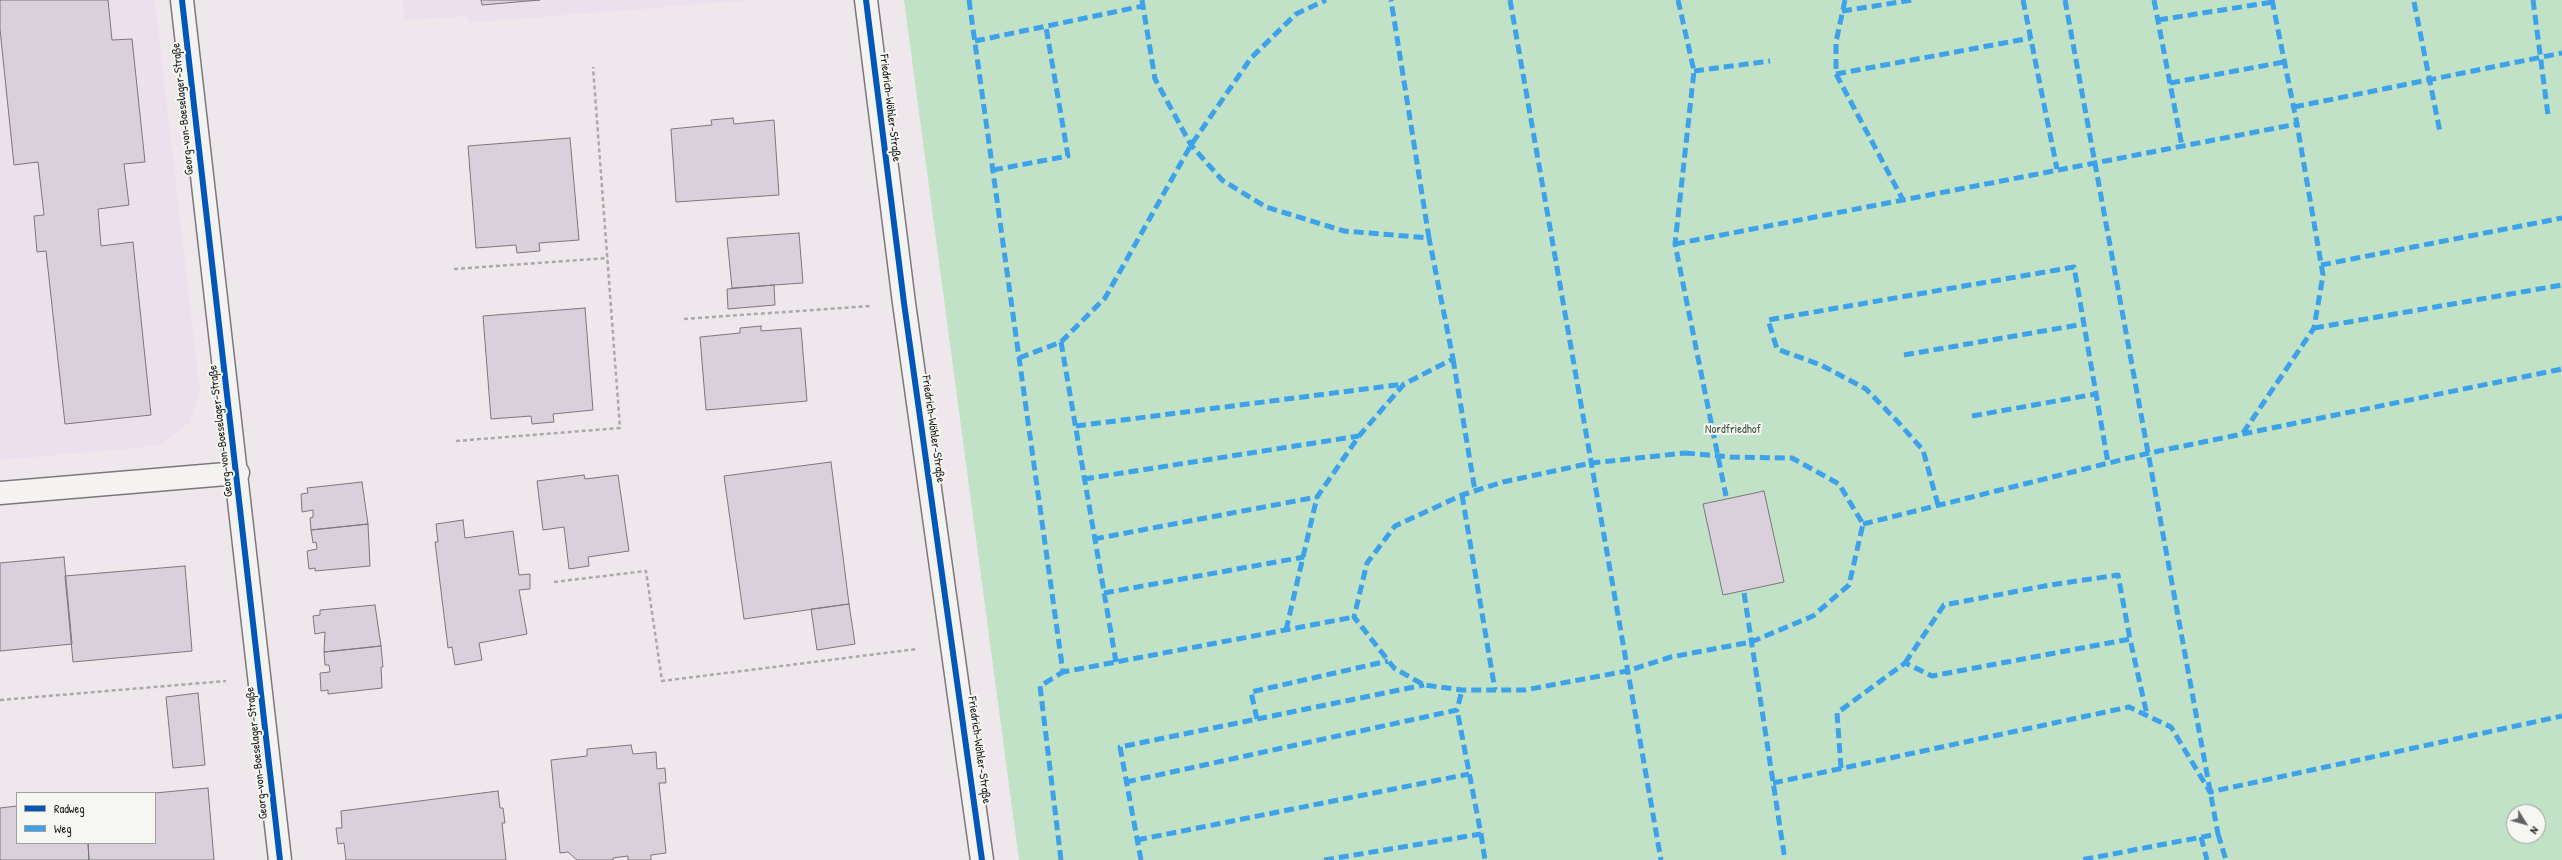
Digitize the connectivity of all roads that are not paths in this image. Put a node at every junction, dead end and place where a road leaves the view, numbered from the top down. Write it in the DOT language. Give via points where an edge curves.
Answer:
graph roads {
  1 [pos="182,0"];
  2 [pos="866,0"];
  3 [pos="238,473"];
  4 [pos="0,493"];
  5 [pos="280,860"];
  6 [pos="982,860"];
  1 -- 3 [label="street, Georg-von-Boeselager-Straße"];
  2 -- 6 [label="street, Friedrich-Wöhler-Straße" via="904,303 954,644"];
  3 -- 4 [label="street, Georg-von-Boeselager-Straße"];
  3 -- 5 [label="street, Georg-von-Boeselager-Straße"];
}
